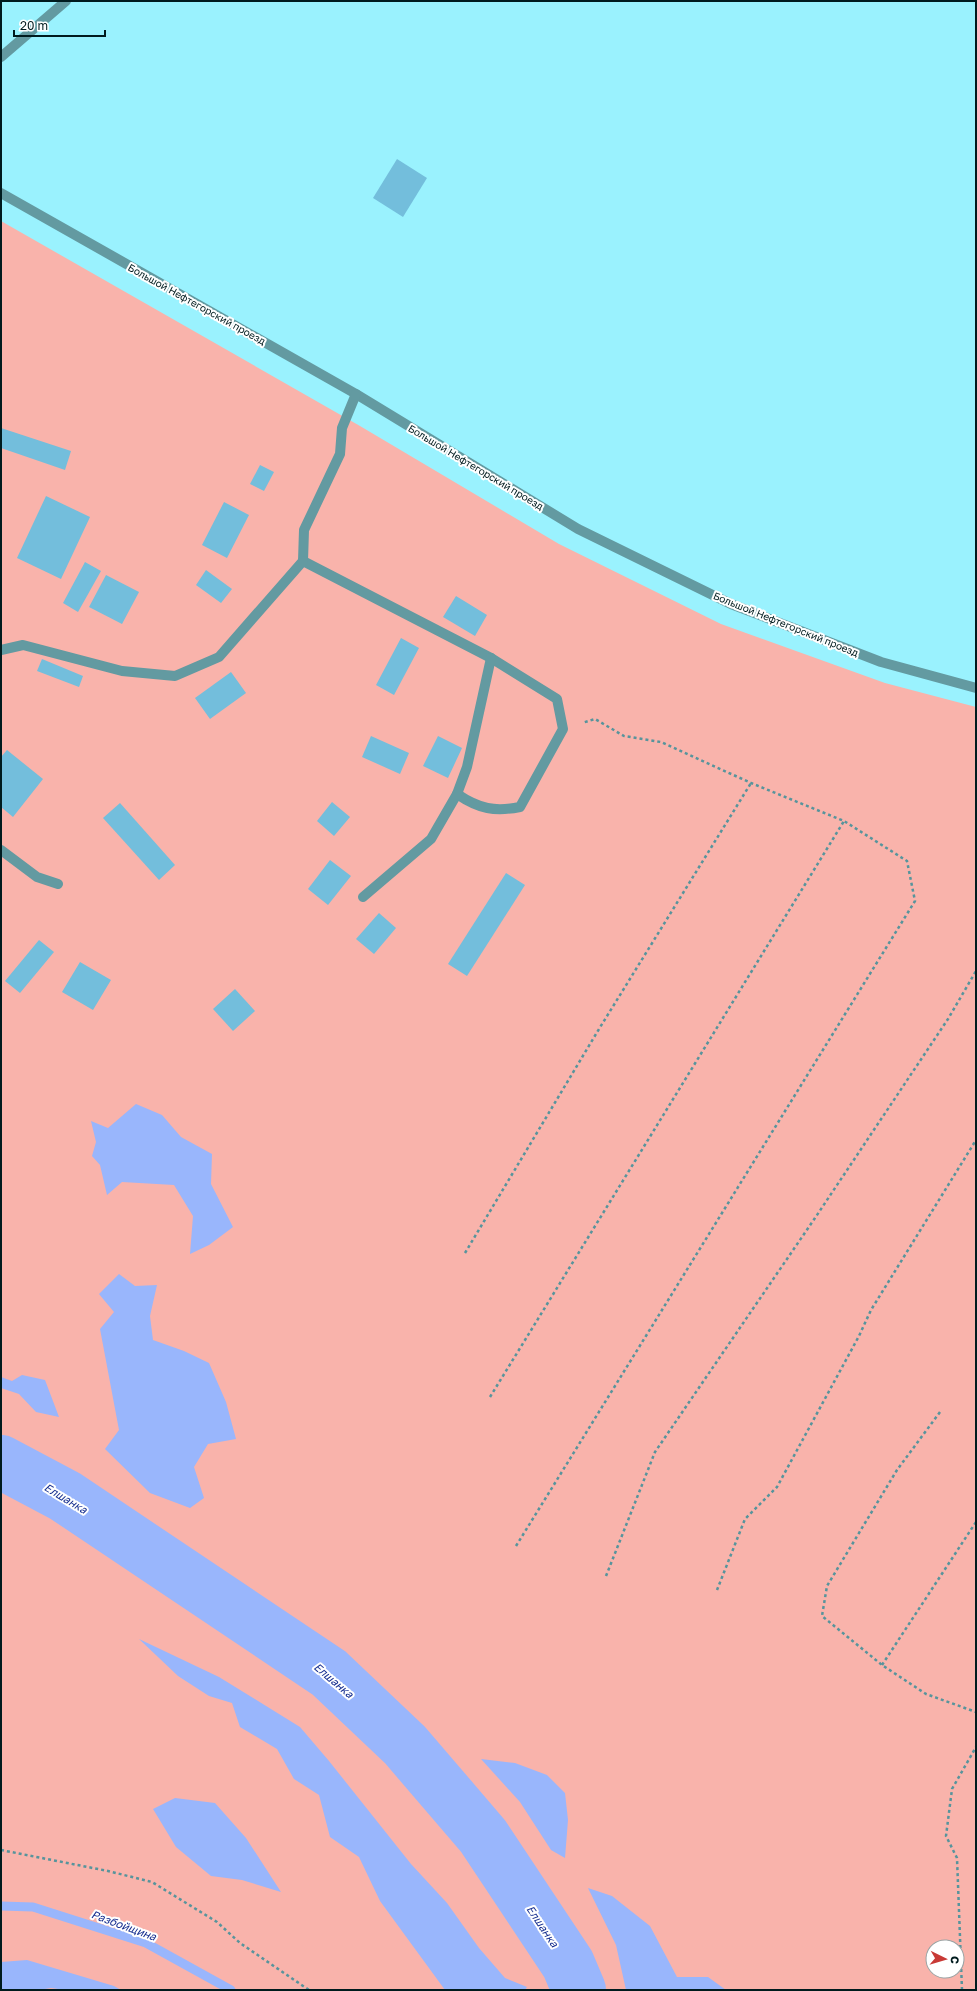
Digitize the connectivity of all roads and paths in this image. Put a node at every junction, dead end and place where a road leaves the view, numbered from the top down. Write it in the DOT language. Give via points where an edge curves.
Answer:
graph roads {
  1 [pos="66,1"];
  2 [pos="1,57"];
  3 [pos="1,193"];
  4 [pos="356,394"];
  5 [pos="304,560"];
  6 [pos="1,650"];
  7 [pos="491,658"];
  8 [pos="976,688"];
  9 [pos="563,729"];
  10 [pos="750,783"];
  11 [pos="457,794"];
  12 [pos="844,821"];
  13 [pos="1,850"];
  14 [pos="58,884"];
  15 [pos="362,897"];
  16 [pos="976,971"];
  17 [pos="976,1140"];
  18 [pos="465,1252"];
  19 [pos="490,1397"];
  20 [pos="940,1412"];
  21 [pos="976,1522"];
  22 [pos="516,1546"];
  23 [pos="606,1576"];
  24 [pos="717,1590"];
  25 [pos="882,1665"];
  26 [pos="976,1712"];
  27 [pos="976,1748"];
  28 [pos="1,1850"];
  29 [pos="309,1990"];
  30 [pos="962,1990"];
  1 -- 2 [label="street"];
  3 -- 4 [label="street, Большой Нефтегорский проезд"];
  4 -- 5 [label="street" via="342,428 340,454 304,530"];
  4 -- 8 [label="street, Большой Нефтегорский проезд" via="578,529 724,600 881,662"];
  5 -- 6 [label="street" via="219,657 175,676 122,672 23,645"];
  5 -- 7 [label="street"];
  7 -- 9 [label="street" via="557,699"];
  7 -- 11 [label="street" via="467,768"];
  9 -- 10 [label="path" via="595,719 624,736 661,742"];
  9 -- 11 [label="street" via="520,807 500,811 471,804"];
  10 -- 12 [label="path"];
  10 -- 18 [label="path"];
  11 -- 15 [label="street" via="431,839"];
  12 -- 19 [label="path"];
  12 -- 22 [label="path" via="907,861 915,901"];
  13 -- 14 [label="street" via="37,877"];
  16 -- 23 [label="path" via="948,1019 655,1452"];
  17 -- 24 [label="path" via="871,1310 777,1487 745,1519"];
  20 -- 25 [label="path" via="897,1470 827,1586 822,1616"];
  21 -- 25 [label="path"];
  25 -- 26 [label="path" via="926,1694"];
  27 -- 30 [label="path" via="952,1789 946,1836 957,1858"];
  28 -- 29 [label="path" via="152,1882 217,1922 240,1943"];
}
